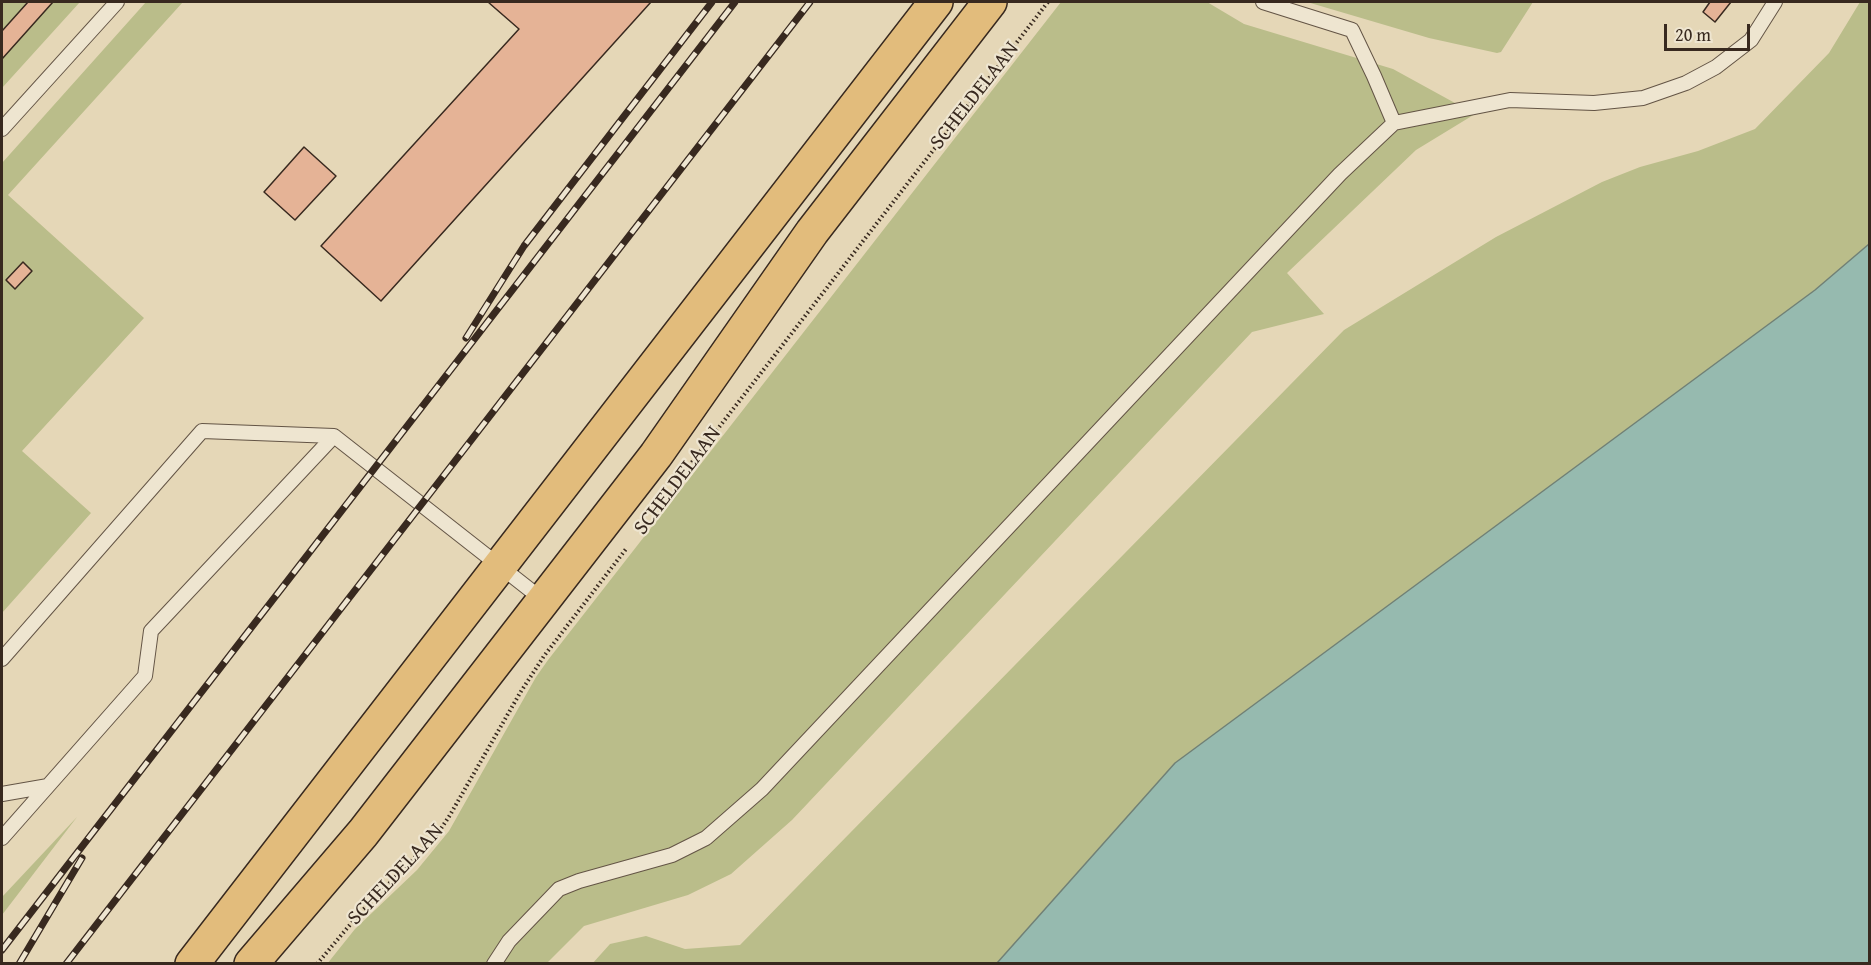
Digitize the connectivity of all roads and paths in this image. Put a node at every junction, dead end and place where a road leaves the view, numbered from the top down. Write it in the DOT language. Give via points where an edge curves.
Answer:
graph roads {
  1 [pos="117,2"];
  2 [pos="936,2"];
  3 [pos="990,2"];
  4 [pos="1048,2"];
  5 [pos="1263,2"];
  6 [pos="1775,2"];
  7 [pos="1394,123"];
  8 [pos="2,129"];
  9 [pos="334,436"];
  10 [pos="689,466"];
  11 [pos="631,542"];
  12 [pos="500,565"];
  13 [pos="543,600"];
  14 [pos="2,659"];
  15 [pos="48,786"];
  16 [pos="2,794"];
  17 [pos="2,838"];
  18 [pos="192,963"];
  19 [pos="251,963"];
  20 [pos="317,963"];
  21 [pos="494,963"];
  1 -- 8 [label="lane"];
  2 -- 12 [label="main road"];
  3 -- 13 [label="main road, SCHELDELAAN" via="812,232 656,455"];
  4 -- 10 [label="path, SCHELDELAAN"];
  5 -- 7 [label="lane" via="1352,30"];
  6 -- 7 [label="lane" via="1751,40 1716,68 1643,98 1594,103 1510,100"];
  7 -- 21 [label="lane" via="1340,174 762,789 706,838 672,855 559,889 508,941"];
  9 -- 12 [label="lane"];
  9 -- 14 [label="lane" via="202,430"];
  9 -- 15 [label="lane" via="151,632 145,676"];
  11 -- 20 [label="path, SCHELDELAAN" via="544,656 436,836"];
  12 -- 13 [label="lane"];
  12 -- 18 [label="main road"];
  13 -- 19 [label="main road, SCHELDELAAN" via="363,833"];
  15 -- 16 [label="lane"];
  15 -- 17 [label="lane"];
}
